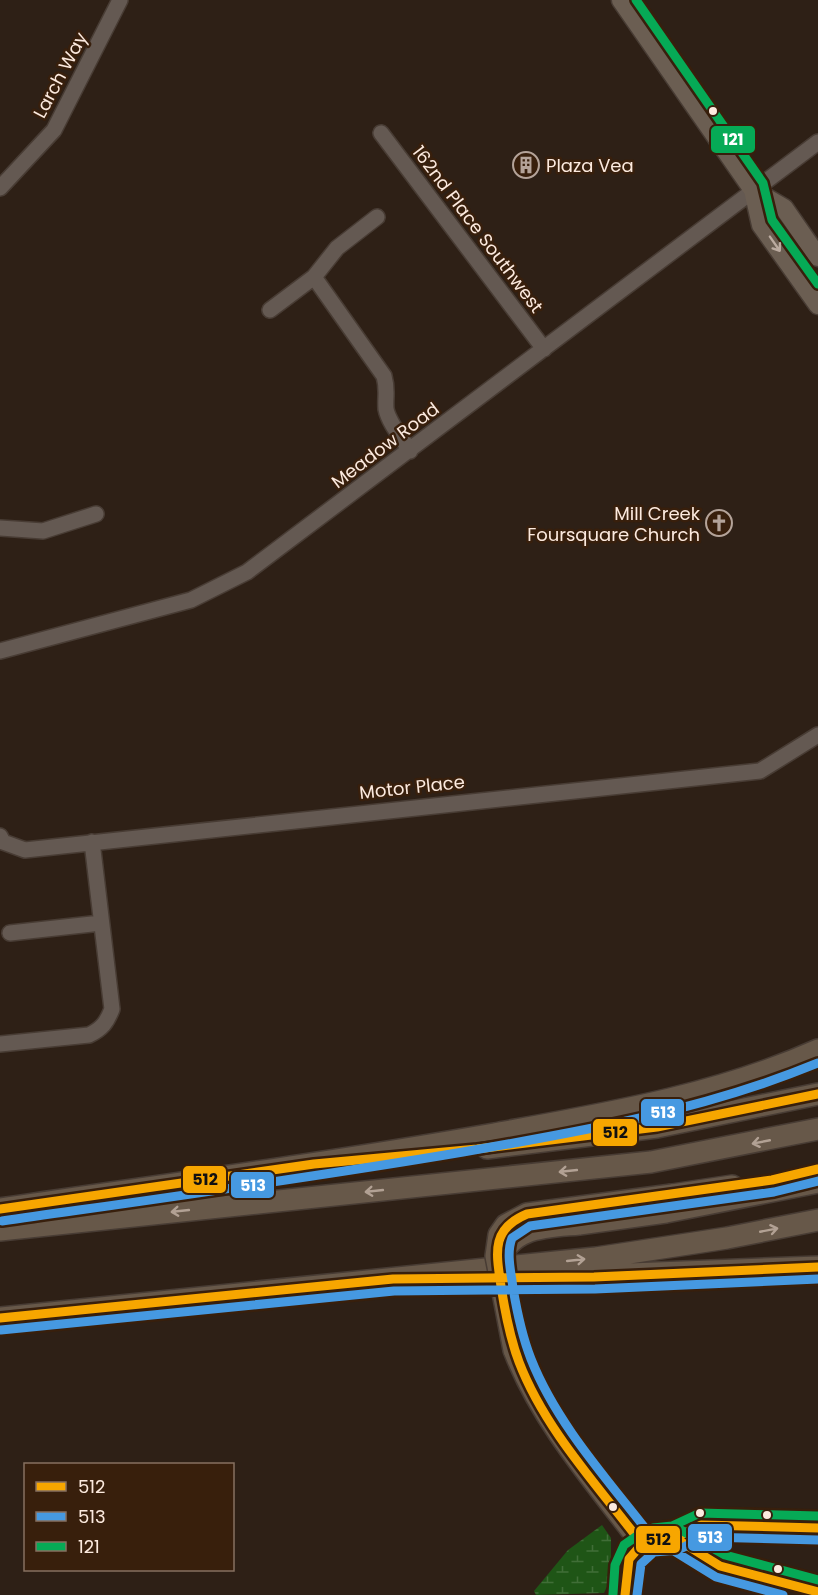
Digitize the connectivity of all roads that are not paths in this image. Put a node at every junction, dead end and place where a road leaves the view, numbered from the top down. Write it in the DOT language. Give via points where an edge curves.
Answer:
graph roads {
  1 [pos="120,0"];
  2 [pos="621,0"];
  3 [pos="381,133"];
  4 [pos="818,142"];
  5 [pos="0,188"];
  6 [pos="753,190"];
  7 [pos="377,218"];
  8 [pos="818,257"];
  9 [pos="314,277"];
  10 [pos="818,305"];
  11 [pos="270,310"];
  12 [pos="544,349"];
  13 [pos="410,451"];
  14 [pos="96,514"];
  15 [pos="0,528"];
  16 [pos="0,651"];
  17 [pos="818,735"];
  18 [pos="1,839"];
  19 [pos="92,842"];
  20 [pos="101,923"];
  21 [pos="10,933"];
  22 [pos="0,1044"];
  23 [pos="818,1050"];
  24 [pos="818,1094"];
  25 [pos="818,1129"];
  26 [pos="314,1164"];
  27 [pos="818,1169"];
  28 [pos="818,1182"];
  29 [pos="0,1209"];
  30 [pos="818,1220"];
  31 [pos="0,1230"];
  32 [pos="818,1267"];
  33 [pos="499,1272"];
  34 [pos="393,1280"];
  35 [pos="0,1318"];
  36 [pos="642,1544"];
  1 -- 5 [label="street, Larch Way" via="54,130"];
  2 -- 6 [label="main road"];
  3 -- 12 [label="street, 162nd Place Southwest"];
  4 -- 6 [label="street, Meadow Road"];
  6 -- 8 [label="main road" via="784,208"];
  6 -- 10 [label="main road, one-way" via="761,225"];
  6 -- 12 [label="street, Meadow Road"];
  7 -- 9 [label="street" via="337,248"];
  9 -- 11 [label="street"];
  9 -- 13 [label="street" via="384,376 389,418"];
  12 -- 13 [label="street, Meadow Road"];
  13 -- 16 [label="street, Meadow Road" via="275,553 216,590"];
  14 -- 15 [label="street" via="43,531"];
  17 -- 19 [label="street, Motor Place" via="760,771"];
  18 -- 19 [label="street, Motor Place" via="25,850"];
  19 -- 20 [label="street"];
  20 -- 21 [label="street"];
  20 -- 22 [label="street" via="112,1009 99,1031"];
  23 -- 26 [label="highway" via="673,1100"];
  24 -- 26 [label="highway" via="657,1127"];
  25 -- 31 [label="highway, one-way" via="651,1162"];
  26 -- 29 [label="highway"];
  27 -- 33 [label="highway, bridge" via="772,1180 527,1214 516,1218 499,1235"];
  28 -- 33 [label="highway, bridge" via="666,1212 538,1229 515,1238 504,1253"];
  34 -- 30 [label="highway, one-way" via="596,1258"];
  32 -- 34 [label="highway" via="594,1277"];
  33 -- 36 [label="highway, bridge" via="514,1350 522,1371 544,1411"];
  34 -- 35 [label="highway"];
}
